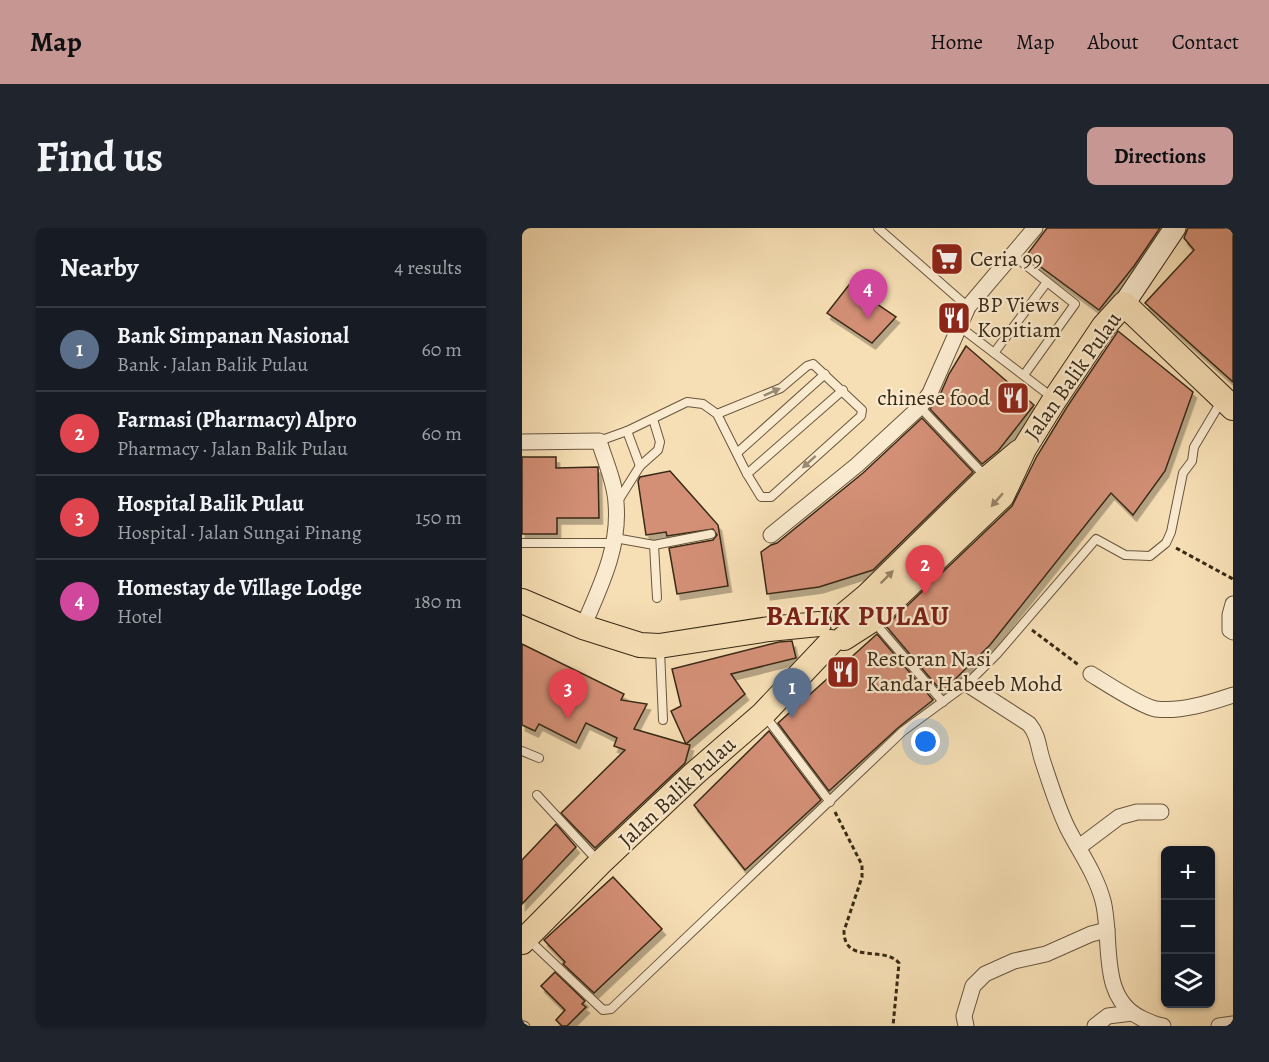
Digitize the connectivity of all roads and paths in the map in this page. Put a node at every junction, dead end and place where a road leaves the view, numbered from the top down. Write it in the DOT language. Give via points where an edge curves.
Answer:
graph roads {
  1 [pos="879,228"];
  2 [pos="1035,228"];
  3 [pos="1174,228"];
  4 [pos="1013,255"];
  5 [pos="1047,282"];
  6 [pos="1124,304"];
  7 [pos="968,307"];
  8 [pos="960,327"];
  9 [pos="994,353"];
  10 [pos="825,374"];
  11 [pos="1024,375"];
  12 [pos="843,390"];
  13 [pos="1055,399"];
  14 [pos="1228,404"];
  15 [pos="920,407"];
  16 [pos="717,414"];
  17 [pos="653,418"];
  18 [pos="627,430"];
  19 [pos="599,441"];
  20 [pos="522,442"];
  21 [pos="1024,448"];
  22 [pos="737,453"];
  23 [pos="640,466"];
  24 [pos="747,474"];
  25 [pos="988,479"];
  26 [pos="616,504"];
  27 [pos="711,534"];
  28 [pos="771,535"];
  29 [pos="615,540"];
  30 [pos="522,543"];
  31 [pos="1166,543"];
  32 [pos="654,545"];
  33 [pos="1233,579"];
  34 [pos="657,598"];
  35 [pos="522,601"];
  36 [pos="1233,604"];
  37 [pos="872,620"];
  38 [pos="1023,624"];
  39 [pos="583,627"];
  40 [pos="834,630"];
  41 [pos="1233,632"];
  42 [pos="659,646"];
  43 [pos="1091,674"];
  44 [pos="967,684"];
  45 [pos="1233,695"];
  46 [pos="943,702"];
  47 [pos="764,714"];
  48 [pos="663,720"];
  49 [pos="522,751"];
  50 [pos="539,758"];
  51 [pos="537,795"];
  52 [pos="830,802"];
  53 [pos="1161,812"];
  54 [pos="1079,847"];
  55 [pos="600,863"];
  56 [pos="1107,930"];
  57 [pos="524,940"];
  58 [pos="1132,1014"];
  59 [pos="1233,1024"];
  60 [pos="893,1026"];
  61 [pos="966,1026"];
  62 [pos="1095,1026"];
  63 [pos="1163,1026"];
  64 [pos="1219,1026"];
  1 -- 7 [label="lane"];
  2 -- 4 [label="street"];
  3 -- 6 [label="street"];
  4 -- 5 [label="lane"];
  4 -- 7 [label="street"];
  5 -- 9 [label="lane"];
  5 -- 11 [label="lane" via="1076,304"];
  6 -- 13 [label="main road, Jalan Balik Pulau" via="1104,326"];
  6 -- 14 [label="main road"];
  7 -- 8 [label="street"];
  8 -- 9 [label="lane"];
  8 -- 15 [label="street"];
  9 -- 11 [label="lane"];
  10 -- 12 [label="lane"];
  16 -- 10 [label="lane, one-way" via="781,388 810,364 817,365"];
  10 -- 22 [label="lane"];
  11 -- 13 [label="lane"];
  12 -- 24 [label="lane"];
  12 -- 24 [label="lane, one-way" via="861,407 861,416 771,497 761,497"];
  13 -- 21 [label="main road, Jalan Balik Pulau"];
  14 -- 31 [label="lane" via="1194,447 1192,461 1183,473"];
  15 -- 25 [label="lane"];
  15 -- 28 [label="street"];
  16 -- 17 [label="lane" via="702,404 687,402"];
  16 -- 22 [label="lane"];
  17 -- 18 [label="lane"];
  17 -- 23 [label="lane" via="659,446"];
  18 -- 19 [label="lane"];
  18 -- 23 [label="lane"];
  19 -- 20 [label="street"];
  19 -- 26 [label="street"];
  21 -- 25 [label="main road, Jalan Balik Pulau"];
  21 -- 37 [label="main road, Jalan Balik Pulau, one-way" via="1002,496"];
  22 -- 24 [label="lane"];
  23 -- 26 [label="lane"];
  40 -- 25 [label="main road, Jalan Balik Pulau, one-way"];
  26 -- 29 [label="street"];
  27 -- 32 [label="lane"];
  29 -- 30 [label="lane"];
  29 -- 32 [label="lane"];
  29 -- 39 [label="street" via="611,560"];
  31 -- 33 [label="path"];
  31 -- 38 [label="lane" via="1150,556 1141,556 1125,555 1096,539"];
  32 -- 34 [label="lane"];
  35 -- 39 [label="main road"];
  36 -- 41 [label="street"];
  37 -- 40 [label="main road, Jalan Balik Pulau"];
  37 -- 46 [label="lane"];
  38 -- 43 [label="path"];
  38 -- 44 [label="lane"];
  39 -- 42 [label="main road" via="640,645"];
  40 -- 42 [label="main road" via="769,629"];
  40 -- 47 [label="main road, Jalan Balik Pulau"];
  42 -- 48 [label="lane"];
  43 -- 45 [label="street" via="1155,709 1199,706"];
  44 -- 46 [label="lane"];
  44 -- 54 [label="street" via="1035,731 1055,795"];
  46 -- 52 [label="lane" via="903,731"];
  47 -- 52 [label="lane"];
  47 -- 55 [label="main road, Jalan Balik Pulau"];
  49 -- 50 [label="lane"];
  51 -- 55 [label="lane"];
  52 -- 57 [label="lane" via="611,1009 603,1010"];
  52 -- 60 [label="path" via="862,865 844,939 854,951 890,956 899,963"];
  53 -- 54 [label="street" via="1119,817"];
  54 -- 56 [label="street" via="1099,887"];
  55 -- 57 [label="main road, Jalan Balik Pulau"];
  56 -- 58 [label="street" via="1112,982"];
  56 -- 61 [label="street" via="986,974 973,986 964,1016"];
  58 -- 62 [label="street" via="1108,1016"];
  58 -- 63 [label="street"];
  59 -- 64 [label="street"];
}
